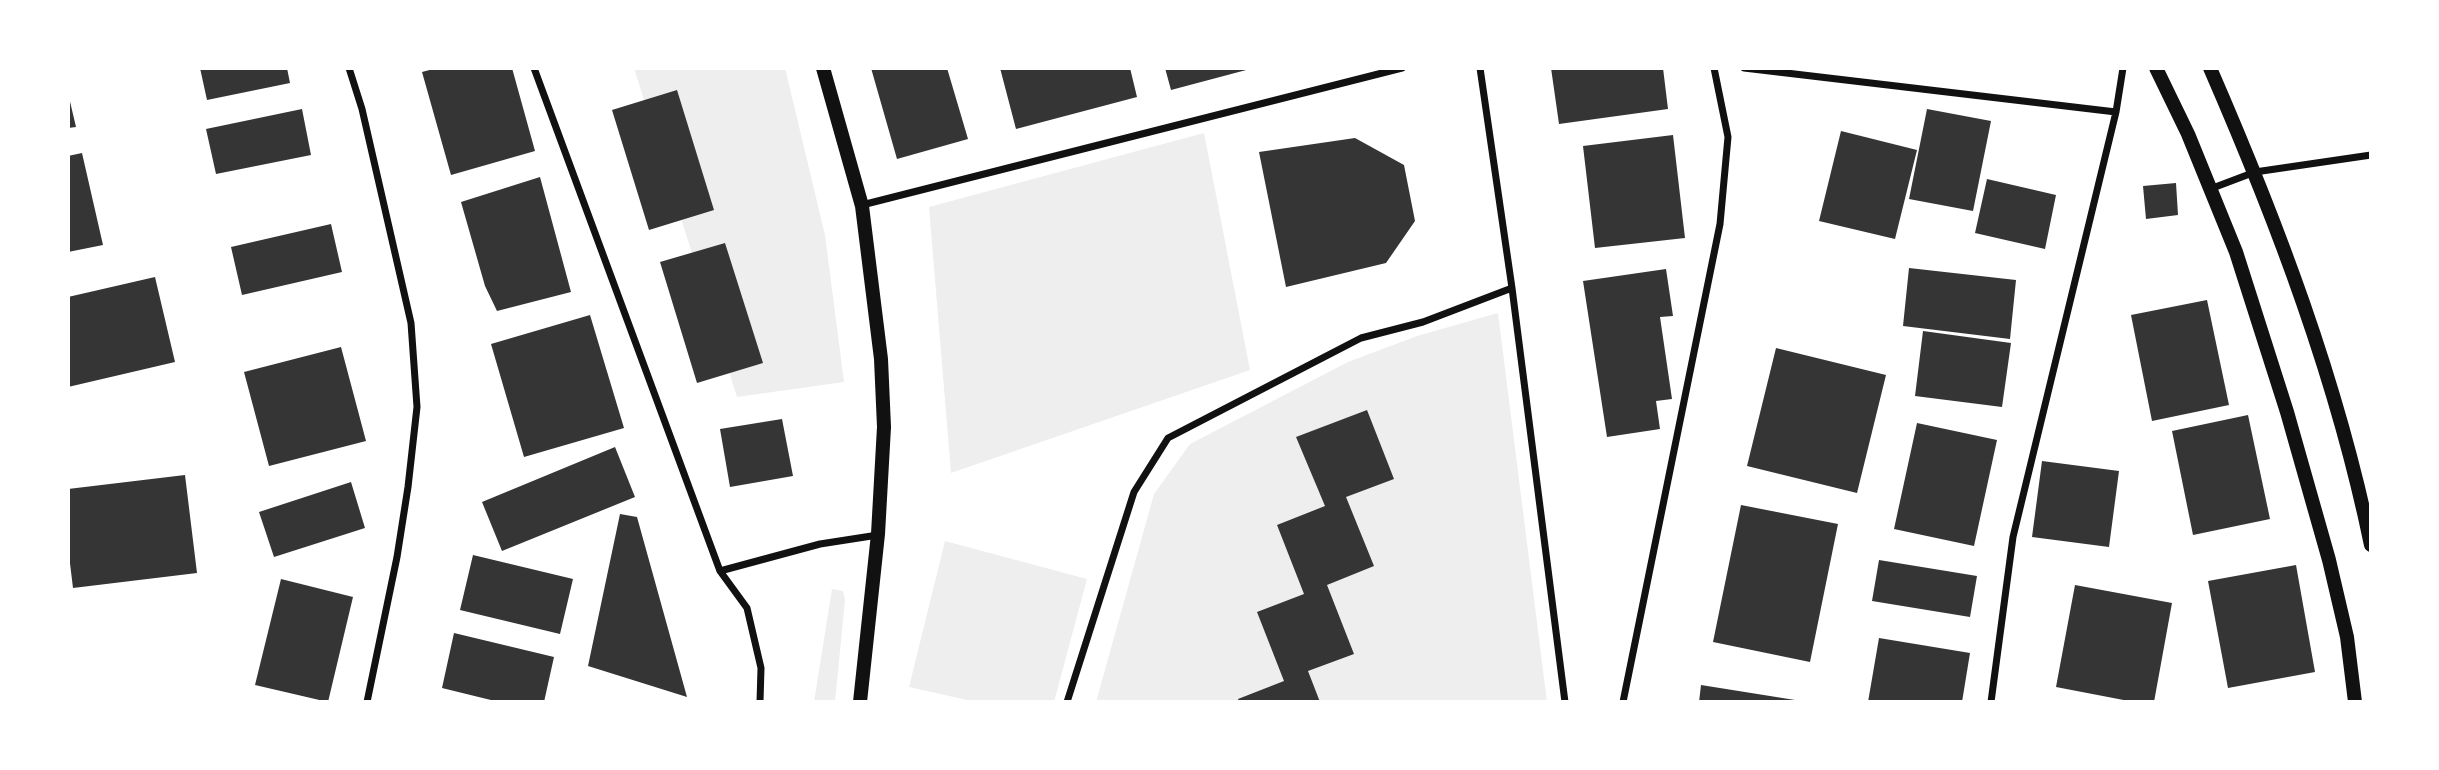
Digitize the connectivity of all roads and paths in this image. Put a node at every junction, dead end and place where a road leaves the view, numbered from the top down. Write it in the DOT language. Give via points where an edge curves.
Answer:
graph roads {
  1 [pos="349,68"];
  2 [pos="534,68"];
  3 [pos="823,68"];
  4 [pos="1402,68"];
  5 [pos="1480,68"];
  6 [pos="1714,68"];
  7 [pos="1744,68"];
  8 [pos="2123,68"];
  9 [pos="2156,68"];
  10 [pos="2210,68"];
  11 [pos="2116,112"];
  12 [pos="2371,155"];
  13 [pos="2255,172"];
  14 [pos="2210,189"];
  15 [pos="862,206"];
  16 [pos="1512,288"];
  17 [pos="878,534"];
  18 [pos="2371,545"];
  19 [pos="720,571"];
  20 [pos="367,702"];
  21 [pos="760,702"];
  22 [pos="860,702"];
  23 [pos="1067,702"];
  24 [pos="1565,702"];
  25 [pos="1623,702"];
  26 [pos="1991,702"];
  27 [pos="2355,702"];
  1 -- 20 [label="street" via="411,323 417,407 397,557"];
  2 -- 19 [label="street"];
  3 -- 15 [label="main road"];
  4 -- 15 [label="street"];
  5 -- 16 [label="street"];
  6 -- 25 [label="street" via="1728,137 1720,224"];
  7 -- 11 [label="street"];
  8 -- 11 [label="street"];
  9 -- 14 [label="main road"];
  10 -- 13 [label="main road"];
  11 -- 26 [label="street" via="2013,537"];
  12 -- 13 [label="street"];
  13 -- 14 [label="street"];
  13 -- 18 [label="main road" via="2330,385"];
  14 -- 27 [label="main road" via="2236,252 2329,560 2347,638"];
  15 -- 17 [label="main road" via="882,373"];
  16 -- 23 [label="street" via="1423,322 1361,338 1168,438 1134,492"];
  16 -- 24 [label="street"];
  17 -- 19 [label="street"];
  17 -- 22 [label="main road"];
  19 -- 21 [label="street" via="747,608 761,668"];
}
